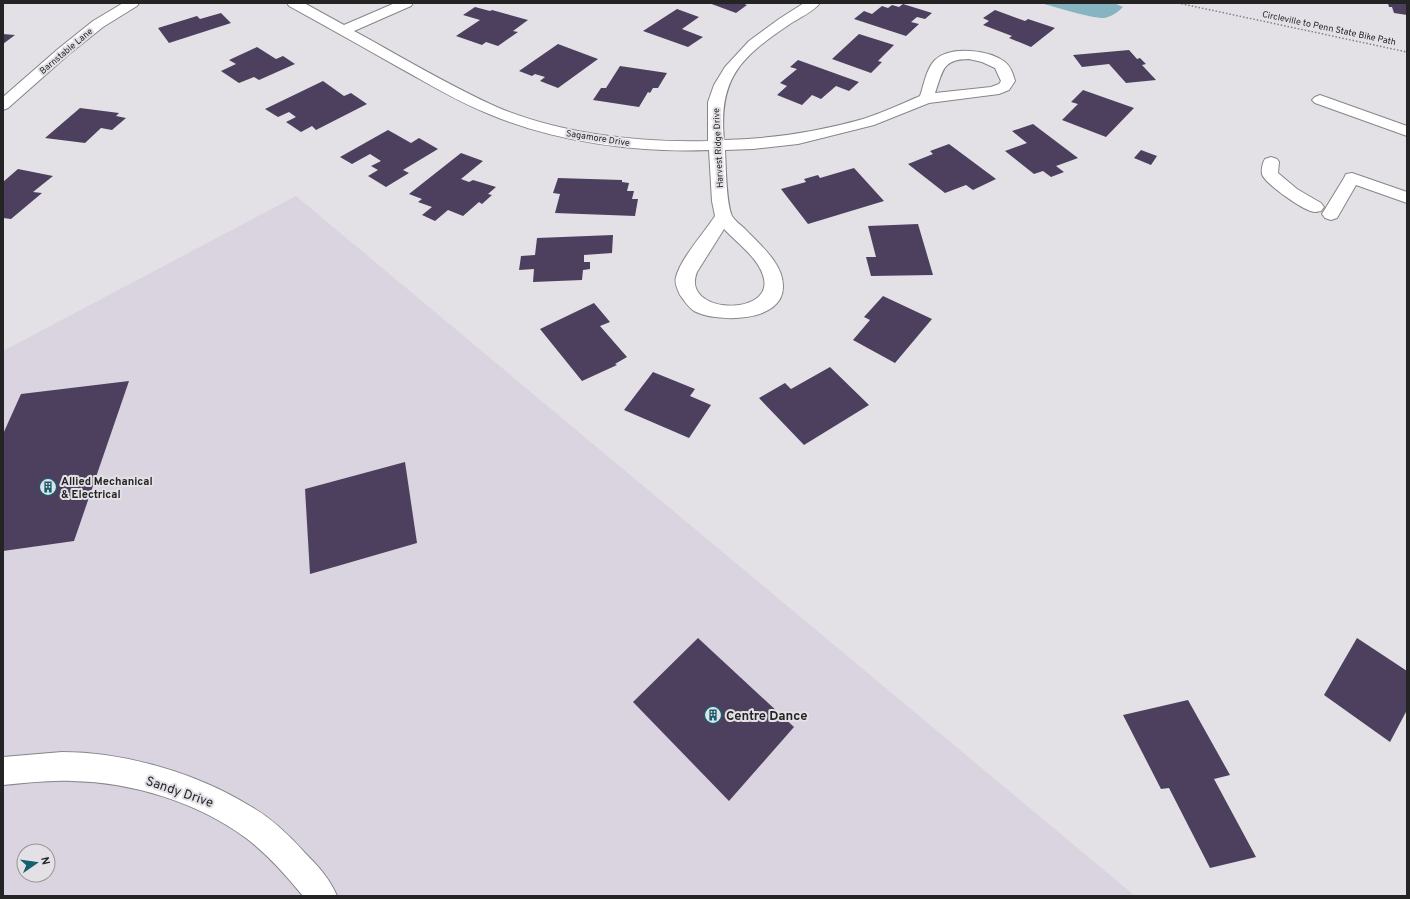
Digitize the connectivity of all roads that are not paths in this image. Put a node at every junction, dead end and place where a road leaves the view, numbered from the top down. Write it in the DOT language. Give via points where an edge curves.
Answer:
graph roads {
  1 [pos="132,3"];
  2 [pos="294,3"];
  3 [pos="406,3"];
  4 [pos="813,3"];
  5 [pos="342,31"];
  6 [pos="926,99"];
  7 [pos="1320,100"];
  8 [pos="3,105"];
  9 [pos="1407,131"];
  10 [pos="717,145"];
  11 [pos="1271,162"];
  12 [pos="1407,198"];
  13 [pos="1315,207"];
  14 [pos="1331,214"];
  15 [pos="724,217"];
  16 [pos="3,771"];
  17 [pos="322,896"];
  1 -- 8 [label="street, Barnstable Lane" via="98,24"];
  2 -- 5 [label="street, Sagamore Drive"];
  3 -- 5 [label="street"];
  4 -- 10 [label="street, Harvest Ridge Drive" via="753,45 739,57 728,72 716,102"];
  5 -- 10 [label="street, Sagamore Drive" via="471,101 522,121 610,141 649,145"];
  6 -- 6 [label="street, Sagamore Drive" via="1004,87 1008,81 1006,73 1000,66 978,56 966,55 945,59 939,64"];
  6 -- 10 [label="street, Sagamore Drive" via="870,122 837,131 798,139"];
  7 -- 9 [label="street"];
  10 -- 15 [label="street, Harvest Ridge Drive"];
  11 -- 13 [label="street" via="1270,174 1283,188"];
  12 -- 14 [label="street" via="1352,178"];
  15 -- 15 [label="street" via="690,268 685,280 692,298 701,306 728,313 742,312 766,302 774,293 775,283 765,263"];
  16 -- 17 [label="street, Sandy Drive" via="81,767 122,772 193,793 229,810 258,828"];
}
